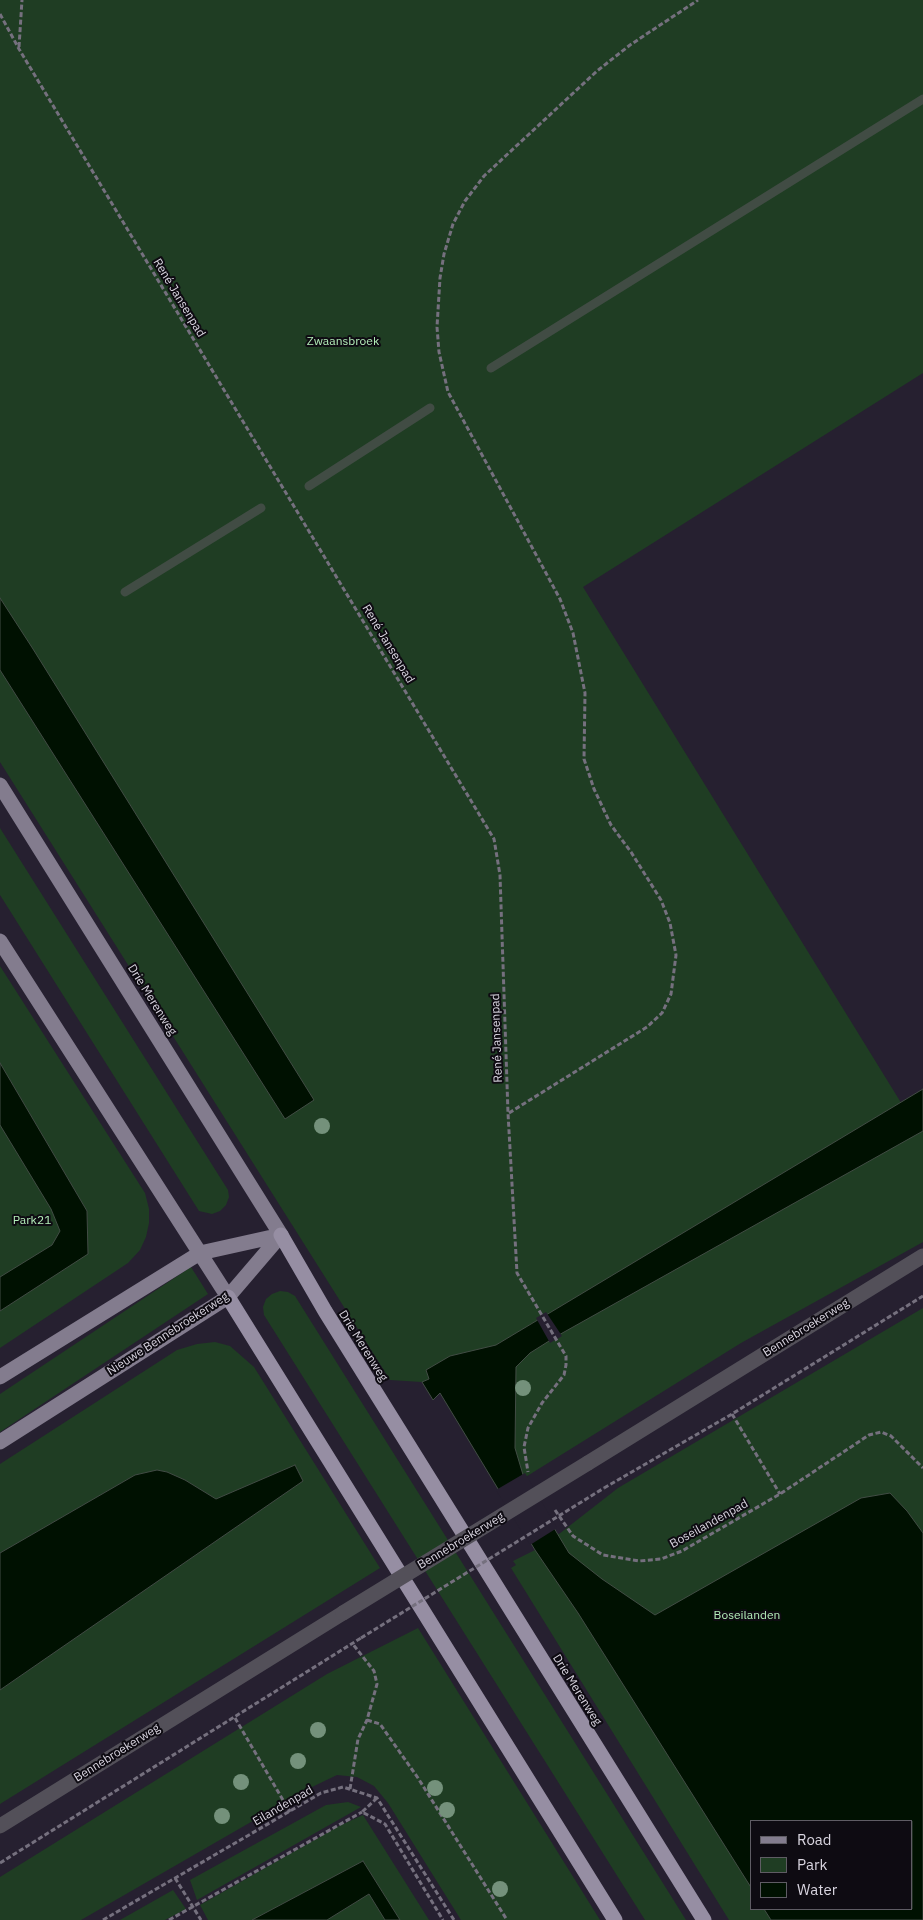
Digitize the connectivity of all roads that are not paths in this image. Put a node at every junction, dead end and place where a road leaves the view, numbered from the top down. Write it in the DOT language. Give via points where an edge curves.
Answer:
graph roads {
  1 [pos="0,785"];
  2 [pos="0,940"];
  3 [pos="281,1235"];
  4 [pos="200,1254"];
  5 [pos="923,1256"];
  6 [pos="228,1296"];
  7 [pos="0,1377"];
  8 [pos="0,1442"];
  9 [pos="0,1826"];
  10 [pos="615,1920"];
  11 [pos="704,1920"];
  1 -- 3 [label="main road, Drie Merenweg"];
  2 -- 4 [label="main road"];
  3 -- 4 [label="main road"];
  3 -- 6 [label="main road, Nieuwe Bennebroekerweg"];
  3 -- 11 [label="highway, Drie Merenweg" via="330,1320"];
  4 -- 6 [label="main road"];
  4 -- 7 [label="main road"];
  5 -- 9 [label="street, Bennebroekerweg, bridge"];
  6 -- 8 [label="main road, Nieuwe Bennebroekerweg"];
  6 -- 10 [label="highway"];
}
